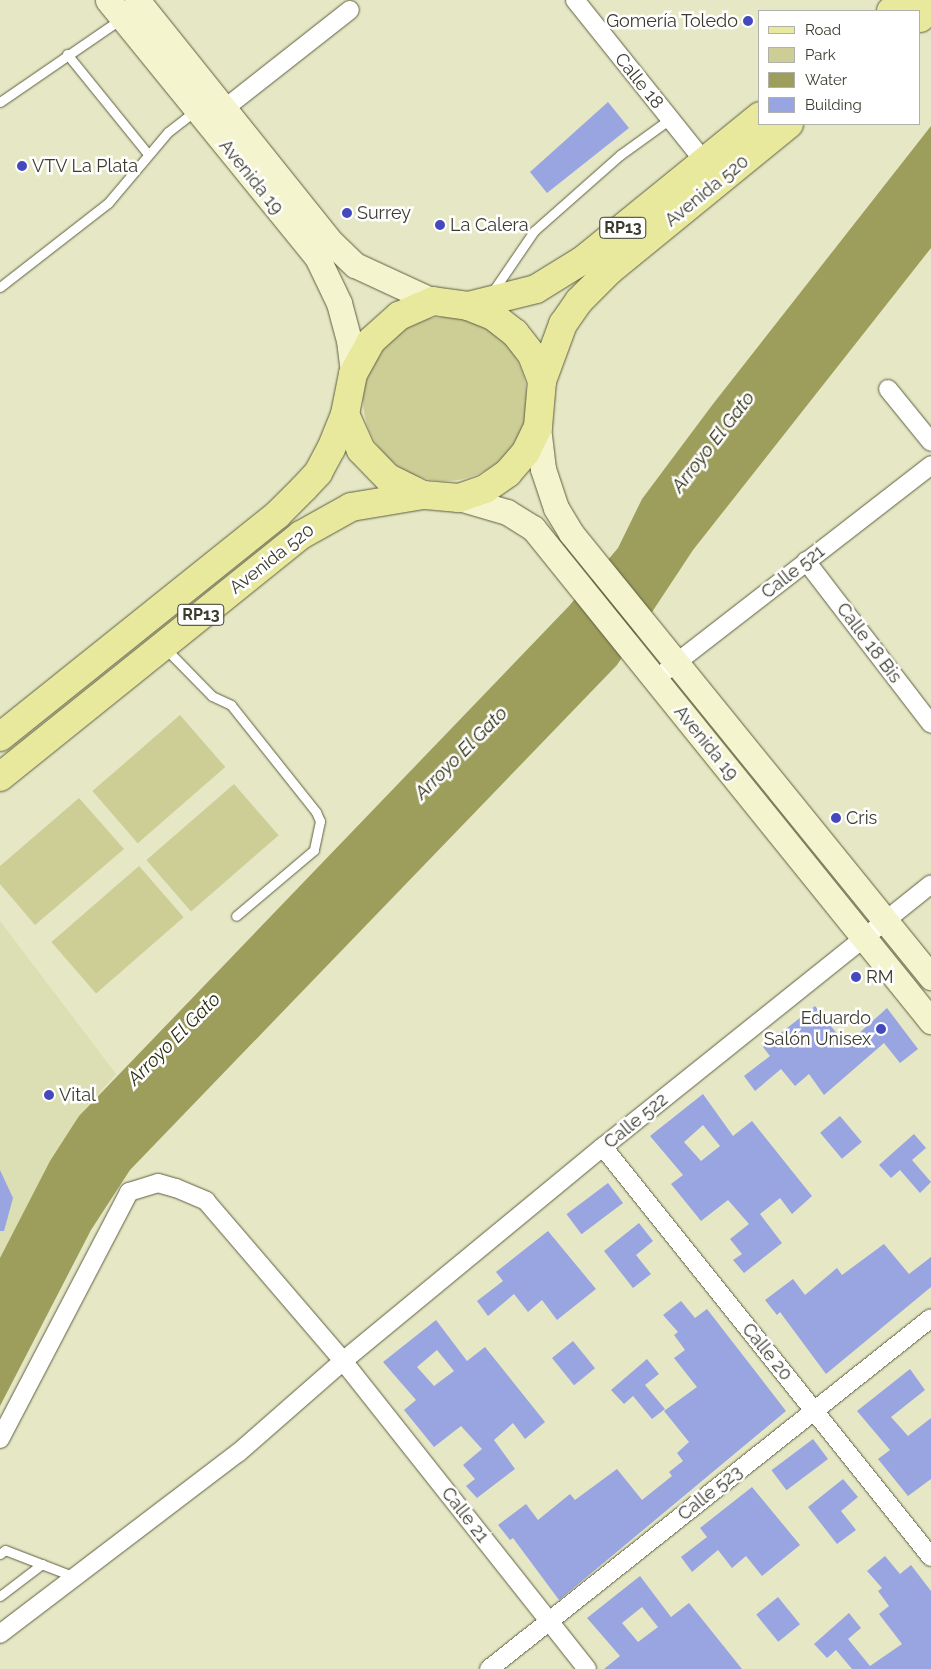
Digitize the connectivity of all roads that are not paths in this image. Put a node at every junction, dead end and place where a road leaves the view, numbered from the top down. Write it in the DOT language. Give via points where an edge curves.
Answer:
graph roads {
  1 [pos="575,0"];
  2 [pos="905,0"];
  3 [pos="122,6"];
  4 [pos="931,8"];
  5 [pos="350,10"];
  6 [pos="892,10"];
  7 [pos="921,17"];
  8 [pos="67,54"];
  9 [pos="0,102"];
  10 [pos="224,109"];
  11 [pos="197,110"];
  12 [pos="758,118"];
  13 [pos="670,119"];
  14 [pos="789,125"];
  15 [pos="148,154"];
  16 [pos="704,161"];
  17 [pos="0,287"];
  18 [pos="433,301"];
  19 [pos="476,304"];
  20 [pos="353,374"];
  21 [pos="542,381"];
  22 [pos="888,389"];
  23 [pos="345,414"];
  24 [pos="538,427"];
  25 [pos="931,442"];
  26 [pos="931,465"];
  27 [pos="423,495"];
  28 [pos="459,498"];
  29 [pos="806,561"];
  30 [pos="163,646"];
  31 [pos="674,664"];
  32 [pos="656,680"];
  33 [pos="931,724"];
  34 [pos="0,737"];
  35 [pos="0,777"];
  36 [pos="931,884"];
  37 [pos="236,916"];
  38 [pos="885,920"];
  39 [pos="863,937"];
  40 [pos="931,977"];
  41 [pos="931,1020"];
  42 [pos="603,1147"];
  43 [pos="931,1318"];
  44 [pos="343,1361"];
  45 [pos="813,1410"];
  46 [pos="0,1439"];
  47 [pos="2,1550"];
  48 [pos="931,1557"];
  49 [pos="42,1564"];
  50 [pos="76,1577"];
  51 [pos="0,1596"];
  52 [pos="548,1622"];
  53 [pos="0,1634"];
  54 [pos="490,1669"];
  55 [pos="587,1669"];
  1 -- 13 [label="street, Calle 18"];
  2 -- 6 [label="main road"];
  3 -- 8 [label="lane"];
  3 -- 10 [label="main road, Avenida 19"];
  3 -- 11 [label="main road, Avenida 19"];
  4 -- 7 [label="main road"];
  5 -- 10 [label="street"];
  8 -- 9 [label="lane"];
  8 -- 15 [label="lane"];
  10 -- 18 [label="main road, Avenida 19" via="332,243 355,265"];
  11 -- 15 [label="lane"];
  11 -- 20 [label="main road, Avenida 19" via="316,257 339,303 349,340"];
  12 -- 16 [label="main road, Avenida 520 / RP13"];
  13 -- 16 [label="street, Calle 18"];
  13 -- 19 [label="lane" via="620,155 534,231"];
  14 -- 21 [label="main road, Avenida 520 / RP13" via="610,270 579,301 563,324"];
  15 -- 17 [label="lane" via="108,203"];
  16 -- 19 [label="main road, Avenida 520 / RP13" via="583,260 536,289"];
  18 -- 19 [label="main road, RP13"];
  18 -- 20 [label="main road, RP13" via="399,316 371,341"];
  19 -- 21 [label="main road, RP13" via="515,333 532,355"];
  20 -- 23 [label="main road, RP13"];
  21 -- 24 [label="main road, RP13"];
  22 -- 25 [label="street"];
  23 -- 27 [label="main road, RP13" via="361,450 388,478"];
  23 -- 34 [label="main road, Avenida 520 / RP13" via="318,473 278,515"];
  24 -- 28 [label="main road, RP13" via="526,452 508,473 485,488"];
  24 -- 31 [label="main road, Avenida 19" via="543,469 556,508 571,534"];
  26 -- 29 [label="street, Calle 521"];
  27 -- 28 [label="main road, RP13"];
  27 -- 30 [label="main road, Avenida 520 / RP13" via="351,507 323,520"];
  28 -- 32 [label="main road, Avenida 19" via="507,512 533,528"];
  29 -- 31 [label="street, Calle 521"];
  29 -- 33 [label="street, Calle 18 Bis"];
  30 -- 35 [label="main road, Avenida 520 / RP13"];
  30 -- 37 [label="lane" via="212,696 230,705 320,821 314,850"];
  31 -- 32 [label="street, Calle 521"];
  31 -- 38 [label="main road, Avenida 19"];
  32 -- 39 [label="main road, Avenida 19"];
  36 -- 38 [label="street, Calle 522"];
  38 -- 39 [label="street, Calle 522"];
  38 -- 40 [label="main road, Avenida 19"];
  39 -- 41 [label="main road, Avenida 19"];
  39 -- 42 [label="street, Calle 522"];
  42 -- 44 [label="street, Calle 522"];
  42 -- 45 [label="street, Calle 20"];
  43 -- 45 [label="street, Calle 523"];
  44 -- 46 [label="street, Calle 21" via="206,1201 158,1183 129,1192"];
  44 -- 50 [label="street, Calle 522" via="238,1453"];
  44 -- 52 [label="street, Calle 21"];
  45 -- 48 [label="street, Calle 20"];
  45 -- 52 [label="street, Calle 523"];
  47 -- 49 [label="lane"];
  49 -- 50 [label="lane"];
  49 -- 51 [label="lane"];
  50 -- 53 [label="street, Calle 522"];
  52 -- 54 [label="street, Calle 523"];
  52 -- 55 [label="street, Calle 21"];
}
